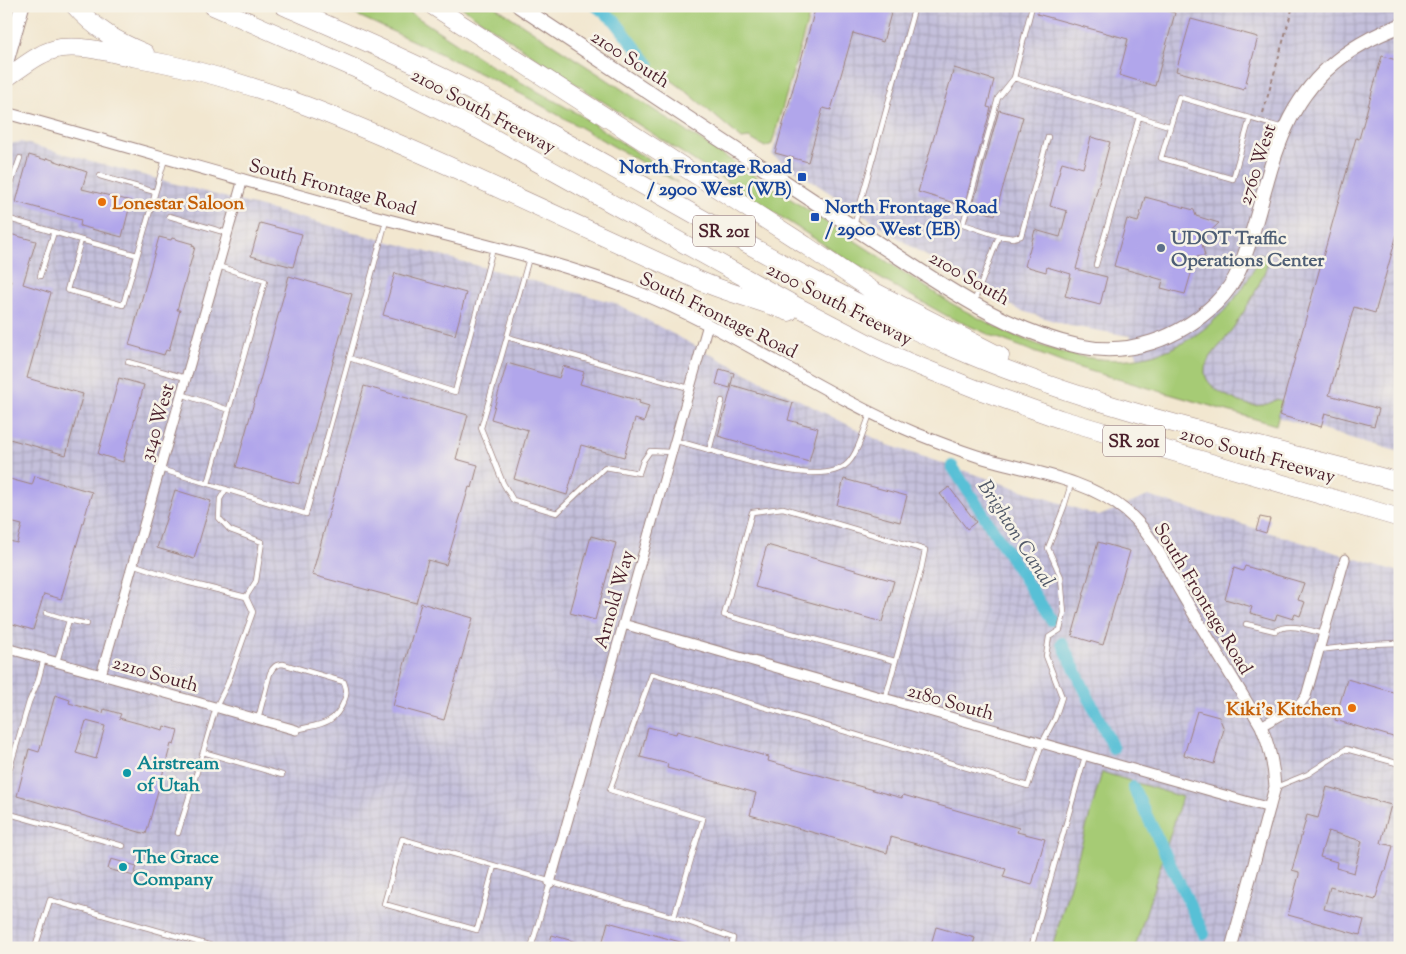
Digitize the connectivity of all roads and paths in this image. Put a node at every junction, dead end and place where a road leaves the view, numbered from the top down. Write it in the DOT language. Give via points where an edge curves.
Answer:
graph roads {
  1 [pos="22,6"];
  2 [pos="75,6"];
  3 [pos="213,6"];
  4 [pos="284,6"];
  5 [pos="519,6"];
  6 [pos="915,6"];
  7 [pos="1032,6"];
  8 [pos="1294,6"];
  9 [pos="435,7"];
  10 [pos="1400,26"];
  11 [pos="6,63"];
  12 [pos="174,65"];
  13 [pos="6,78"];
  14 [pos="1014,78"];
  15 [pos="6,113"];
  16 [pos="1264,113"];
  17 [pos="1139,117"];
  18 [pos="1250,118"];
  19 [pos="1169,126"];
  20 [pos="1285,129"];
  21 [pos="1048,138"];
  22 [pos="166,157"];
  23 [pos="20,158"];
  24 [pos="100,176"];
  25 [pos="243,179"];
  26 [pos="155,192"];
  27 [pos="6,198"];
  28 [pos="169,216"];
  29 [pos="6,218"];
  30 [pos="386,219"];
  31 [pos="853,228"];
  32 [pos="54,232"];
  33 [pos="227,233"];
  34 [pos="999,236"];
  35 [pos="81,240"];
  36 [pos="493,247"];
  37 [pos="137,255"];
  38 [pos="529,257"];
  39 [pos="1096,265"];
  40 [pos="218,266"];
  41 [pos="40,276"];
  42 [pos="973,304"];
  43 [pos="708,324"];
  44 [pos="1173,335"];
  45 [pos="507,337"];
  46 [pos="873,346"];
  47 [pos="349,358"];
  48 [pos="128,362"];
  49 [pos="186,378"];
  50 [pos="690,388"];
  51 [pos="181,394"];
  52 [pos="722,402"];
  53 [pos="229,410"];
  54 [pos="871,413"];
  55 [pos="1178,424"];
  56 [pos="675,441"];
  57 [pos="709,451"];
  58 [pos="672,452"];
  59 [pos="160,469"];
  60 [pos="1071,482"];
  61 [pos="1400,482"];
  62 [pos="208,484"];
  63 [pos="226,489"];
  64 [pos="1400,518"];
  65 [pos="1345,559"];
  66 [pos="132,564"];
  67 [pos="246,597"];
  68 [pos="46,613"];
  69 [pos="69,620"];
  70 [pos="87,624"];
  71 [pos="623,624"];
  72 [pos="1246,624"];
  73 [pos="1324,634"];
  74 [pos="1400,643"];
  75 [pos="6,648"];
  76 [pos="1320,650"];
  77 [pos="44,658"];
  78 [pos="57,662"];
  79 [pos="895,662"];
  80 [pos="101,675"];
  81 [pos="885,699"];
  82 [pos="216,707"];
  83 [pos="258,719"];
  84 [pos="1261,726"];
  85 [pos="296,730"];
  86 [pos="1042,744"];
  87 [pos="203,752"];
  88 [pos="1085,756"];
  89 [pos="1400,764"];
  90 [pos="282,775"];
  91 [pos="6,781"];
  92 [pos="1275,787"];
  93 [pos="1270,808"];
  94 [pos="6,813"];
  95 [pos="178,833"];
  96 [pos="123,846"];
  97 [pos="494,866"];
  98 [pos="550,882"];
  99 [pos="674,917"];
  100 [pos="35,948"];
  101 [pos="219,948"];
  102 [pos="530,948"];
  103 [pos="731,948"];
  104 [pos="1031,948"];
  105 [pos="1231,948"];
  1 -- 11 [label="main road"];
  2 -- 12 [label="highway" via="113,38"];
  3 -- 46 [label="highway, 2100 South Freeway / SR 201" via="359,70 479,130"];
  4 -- 55 [label="highway, 2100 South Freeway / SR 201" via="404,59 482,98 895,322 1024,377"];
  5 -- 31 [label="main road, 2100 South"];
  6 -- 31 [label="lane"];
  7 -- 14 [label="lane"];
  8 -- 16 [label="path"];
  9 -- 55 [label="highway" via="872,291 991,352"];
  10 -- 20 [label="main road, 2760 West" via="1367,40 1334,63 1308,90"];
  12 -- 13 [label="highway" via="65,48 40,55"];
  12 -- 46 [label="highway" via="316,109 385,137 700,281 774,306"];
  14 -- 17 [label="lane"];
  14 -- 34 [label="lane" via="998,98 963,224"];
  15 -- 22 [label="street, South Frontage Road"];
  17 -- 19 [label="lane"];
  17 -- 39 [label="lane"];
  18 -- 19 [label="lane" via="1179,97"];
  18 -- 19 [label="lane" via="1233,179 1160,158"];
  18 -- 20 [label="lane"];
  20 -- 44 [label="main road, 2760 West" via="1249,248 1237,276 1203,316"];
  21 -- 34 [label="lane" via="1022,236"];
  22 -- 25 [label="street, South Frontage Road"];
  22 -- 26 [label="lane"];
  23 -- 27 [label="lane"];
  24 -- 26 [label="lane"];
  25 -- 30 [label="street, South Frontage Road"];
  25 -- 33 [label="street, 3140 West"];
  26 -- 37 [label="lane"];
  28 -- 33 [label="lane"];
  29 -- 32 [label="lane"];
  30 -- 36 [label="street, South Frontage Road"];
  30 -- 47 [label="lane"];
  31 -- 42 [label="main road, 2100 South"];
  32 -- 35 [label="lane"];
  32 -- 41 [label="lane"];
  33 -- 40 [label="street, 3140 West"];
  34 -- 42 [label="lane"];
  35 -- 37 [label="lane"];
  35 -- 37 [label="lane" via="67,290 122,305"];
  36 -- 38 [label="street, South Frontage Road"];
  36 -- 47 [label="lane" via="455,392"];
  38 -- 43 [label="street, South Frontage Road" via="633,290"];
  38 -- 45 [label="lane"];
  40 -- 49 [label="street, 3140 West"];
  40 -- 53 [label="lane" via="265,281"];
  42 -- 44 [label="main road, 2100 South" via="1036,333 1077,345 1126,349"];
  43 -- 50 [label="street, Arnold Way"];
  43 -- 54 [label="street, South Frontage Road"];
  45 -- 50 [label="lane"];
  45 -- 58 [label="lane" via="482,428 513,500 557,513 605,467 639,473 650,451"];
  46 -- 64 [label="highway, 2100 South Freeway / SR 201" via="1060,420"];
  47 -- 63 [label="lane" via="306,514"];
  48 -- 49 [label="lane"];
  49 -- 51 [label="street, 3140 West"];
  50 -- 56 [label="street, Arnold Way"];
  51 -- 53 [label="lane"];
  51 -- 59 [label="street, 3140 West"];
  52 -- 57 [label="lane"];
  53 -- 62 [label="lane"];
  54 -- 57 [label="lane" via="848,463 831,471 804,474"];
  54 -- 60 [label="street, South Frontage Road" via="974,455"];
  55 -- 61 [label="highway, 2100 South Freeway / SR 201"];
  56 -- 57 [label="lane"];
  56 -- 58 [label="street, Arnold Way"];
  58 -- 71 [label="street, Arnold Way"];
  59 -- 62 [label="lane"];
  59 -- 66 [label="street, 3140 West"];
  60 -- 84 [label="street, South Frontage Road" via="1114,502 1149,536"];
  60 -- 86 [label="lane" via="1048,548 1061,577 1064,613 1060,630 1049,637 1046,656 1062,697 1056,718"];
  62 -- 63 [label="lane"];
  63 -- 67 [label="lane" via="220,499 219,518 230,530 262,542 256,581"];
  65 -- 73 [label="street"];
  66 -- 67 [label="lane"];
  66 -- 80 [label="street, 3140 West"];
  67 -- 82 [label="lane" via="253,612"];
  68 -- 69 [label="lane"];
  69 -- 70 [label="lane"];
  69 -- 78 [label="lane"];
  71 -- 81 [label="street, 2180 South"];
  71 -- 98 [label="street, Arnold Way"];
  72 -- 73 [label="lane" via="1275,631 1282,627 1298,627"];
  73 -- 76 [label="street"];
  74 -- 76 [label="lane"];
  75 -- 77 [label="street, 2210 South"];
  76 -- 84 [label="street" via="1306,696 1300,704"];
  77 -- 78 [label="street, 2210 South"];
  77 -- 91 [label="lane"];
  78 -- 80 [label="street, 2210 South"];
  79 -- 79 [label="lane" via="925,550 783,508 752,512 724,614"];
  79 -- 81 [label="lane"];
  80 -- 82 [label="street, 2210 South"];
  81 -- 86 [label="street, 2180 South"];
  82 -- 83 [label="street, 2210 South"];
  82 -- 87 [label="lane"];
  83 -- 85 [label="street, 2210 South"];
  83 -- 85 [label="lane" via="270,673 278,664 344,682 347,694 333,720"];
  84 -- 92 [label="street, South Frontage Road" via="1271,751"];
  86 -- 88 [label="street, 2180 South"];
  86 -- 99 [label="lane" via="1028,786 652,674 610,790 703,819"];
  87 -- 90 [label="lane"];
  87 -- 95 [label="lane"];
  88 -- 93 [label="street, 2180 South"];
  88 -- 104 [label="lane"];
  89 -- 92 [label="lane" via="1346,749 1308,774"];
  92 -- 93 [label="street, South Frontage Road"];
  93 -- 105 [label="street, South Frontage Road"];
  94 -- 96 [label="lane"];
  97 -- 97 [label="lane" via="402,839 384,904 477,930"];
  97 -- 98 [label="lane"];
  98 -- 99 [label="lane"];
  98 -- 102 [label="lane"];
  99 -- 103 [label="lane" via="733,938"];
  100 -- 101 [label="lane" via="50,900"];
}
